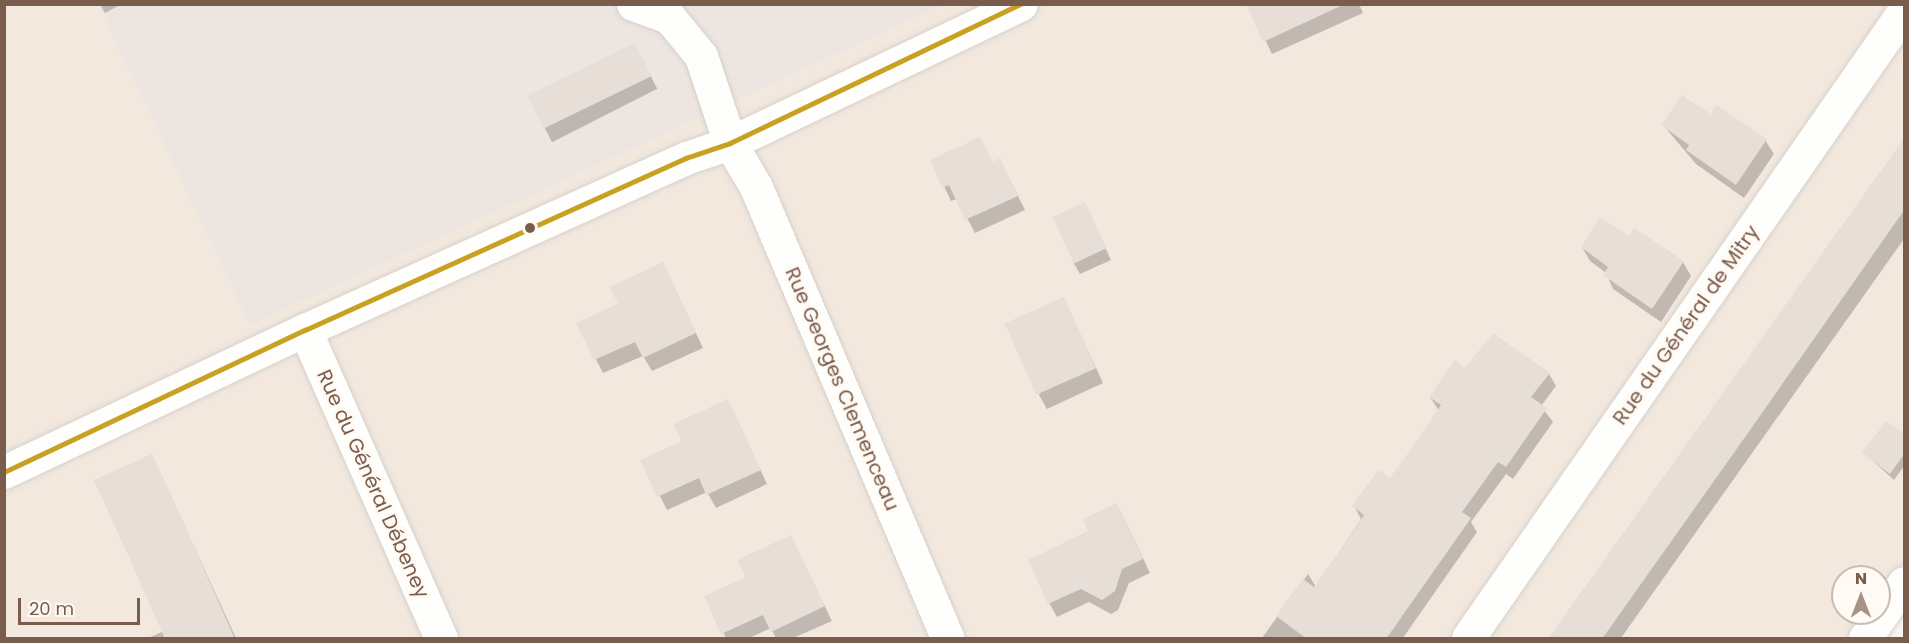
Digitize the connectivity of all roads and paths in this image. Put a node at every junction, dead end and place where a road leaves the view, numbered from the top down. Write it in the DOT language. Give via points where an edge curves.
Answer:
graph roads {
  1 [pos="633,4"];
  2 [pos="1021,4"];
  3 [pos="1905,11"];
  4 [pos="730,143"];
  5 [pos="305,330"];
  6 [pos="4,472"];
  7 [pos="1905,583"];
  8 [pos="441,639"];
  9 [pos="947,639"];
  10 [pos="1468,639"];
  11 [pos="1865,639"];
  1 -- 4 [label="street, Rue Georges Clemenceau" via="669,17 701,56"];
  2 -- 4 [label="street"];
  3 -- 10 [label="street, Rue du Général de Mitry"];
  4 -- 5 [label="street" via="686,158"];
  4 -- 9 [label="street, Rue Georges Clemenceau" via="756,188"];
  5 -- 6 [label="street"];
  5 -- 8 [label="street, Rue du Général Débeney"];
  7 -- 11 [label="street"];
}
